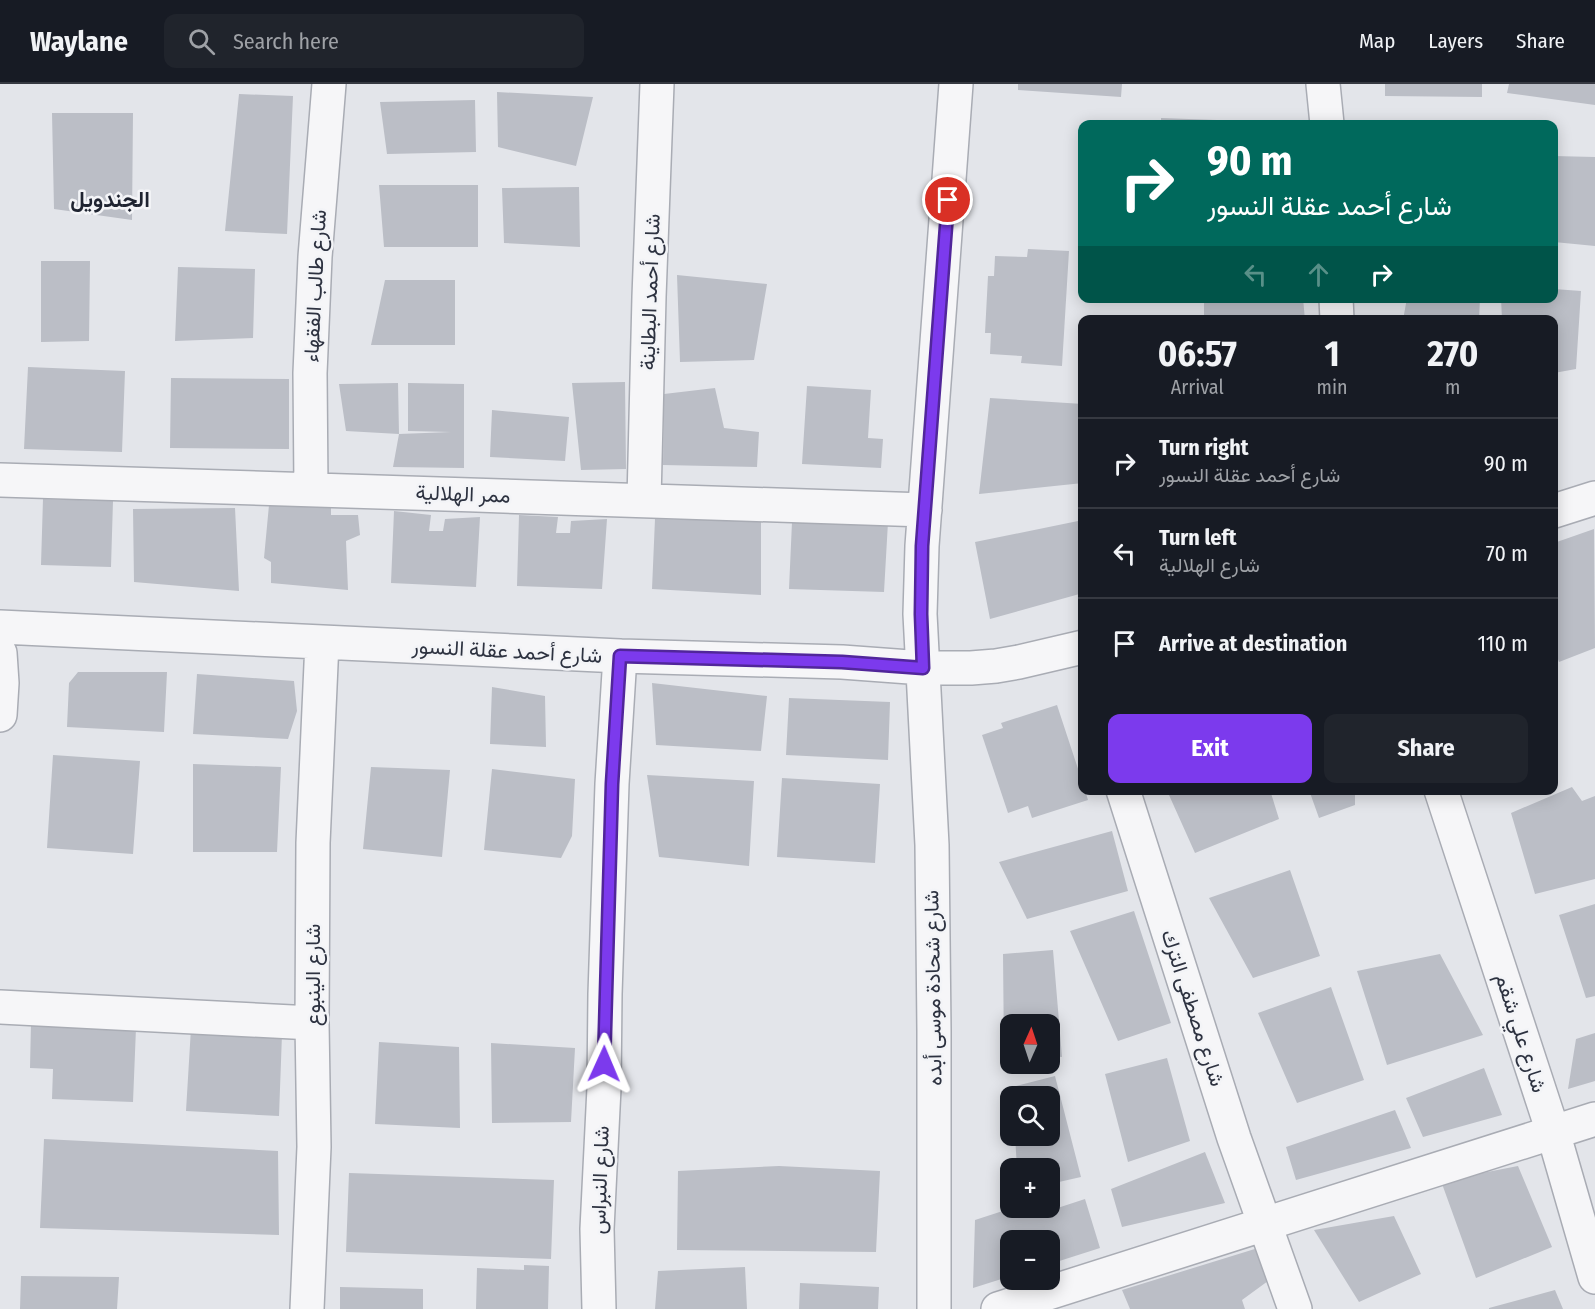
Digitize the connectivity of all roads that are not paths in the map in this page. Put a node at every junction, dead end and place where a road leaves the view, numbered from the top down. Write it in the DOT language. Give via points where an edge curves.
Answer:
graph roads {
  1 [pos="329,84"];
  2 [pos="657,84"];
  3 [pos="956,84"];
  4 [pos="1323,84"];
  5 [pos="1327,120"];
  6 [pos="0,480"];
  7 [pos="311,488"];
  8 [pos="1595,498"];
  9 [pos="644,500"];
  10 [pos="925,510"];
  11 [pos="1558,510"];
  12 [pos="0,627"];
  13 [pos="322,642"];
  14 [pos="0,653"];
  15 [pos="620,656"];
  16 [pos="1078,657"];
  17 [pos="923,668"];
  18 [pos="0,715"];
  19 [pos="1125,795"];
  20 [pos="1443,795"];
  21 [pos="0,1007"];
  22 [pos="312,1023"];
  23 [pos="1595,1119"];
  24 [pos="1553,1132"];
  25 [pos="1264,1224"];
  26 [pos="1595,1277"];
  27 [pos="307,1309"];
  28 [pos="599,1309"];
  29 [pos="934,1309"];
  30 [pos="998,1309"];
  31 [pos="1295,1309"];
  1 -- 7 [label="street, شارع طالب الفقهاء" via="315,257"];
  2 -- 9 [label="street, شارع أحمد البطاينة"];
  3 -- 10 [label="street, شارع شحادة موسى أبده"];
  4 -- 5 [label="street"];
  6 -- 7 [label="street, ممر الهلالية"];
  7 -- 9 [label="street, ممر الهلالية"];
  8 -- 11 [label="street"];
  9 -- 10 [label="street, ممر الهلالية"];
  10 -- 17 [label="street, شارع شحادة موسى أبده"];
  12 -- 13 [label="street, شارع أحمد عقلة النسور"];
  13 -- 15 [label="street, شارع أحمد عقلة النسور"];
  13 -- 22 [label="street, شارع الينبوع" via="313,843"];
  14 -- 18 [label="street"];
  15 -- 17 [label="street, شارع أحمد عقلة النسور"];
  15 -- 28 [label="street, شارع النبراس" via="597,1229"];
  16 -- 17 [label="street, شارع أحمد عقلة النسور" via="971,668"];
  17 -- 29 [label="street, شارع شحادة موسى أبده" via="932,844"];
  19 -- 25 [label="street, شارع مصطفى الترك"];
  20 -- 24 [label="street, شارع علي شقم"];
  21 -- 22 [label="street"];
  22 -- 27 [label="street, شارع الينبوع" via="314,1147"];
  23 -- 24 [label="street"];
  24 -- 25 [label="street"];
  24 -- 26 [label="street, شارع علي شقم"];
  25 -- 30 [label="street"];
  25 -- 31 [label="street, شارع مصطفى الترك"];
}
